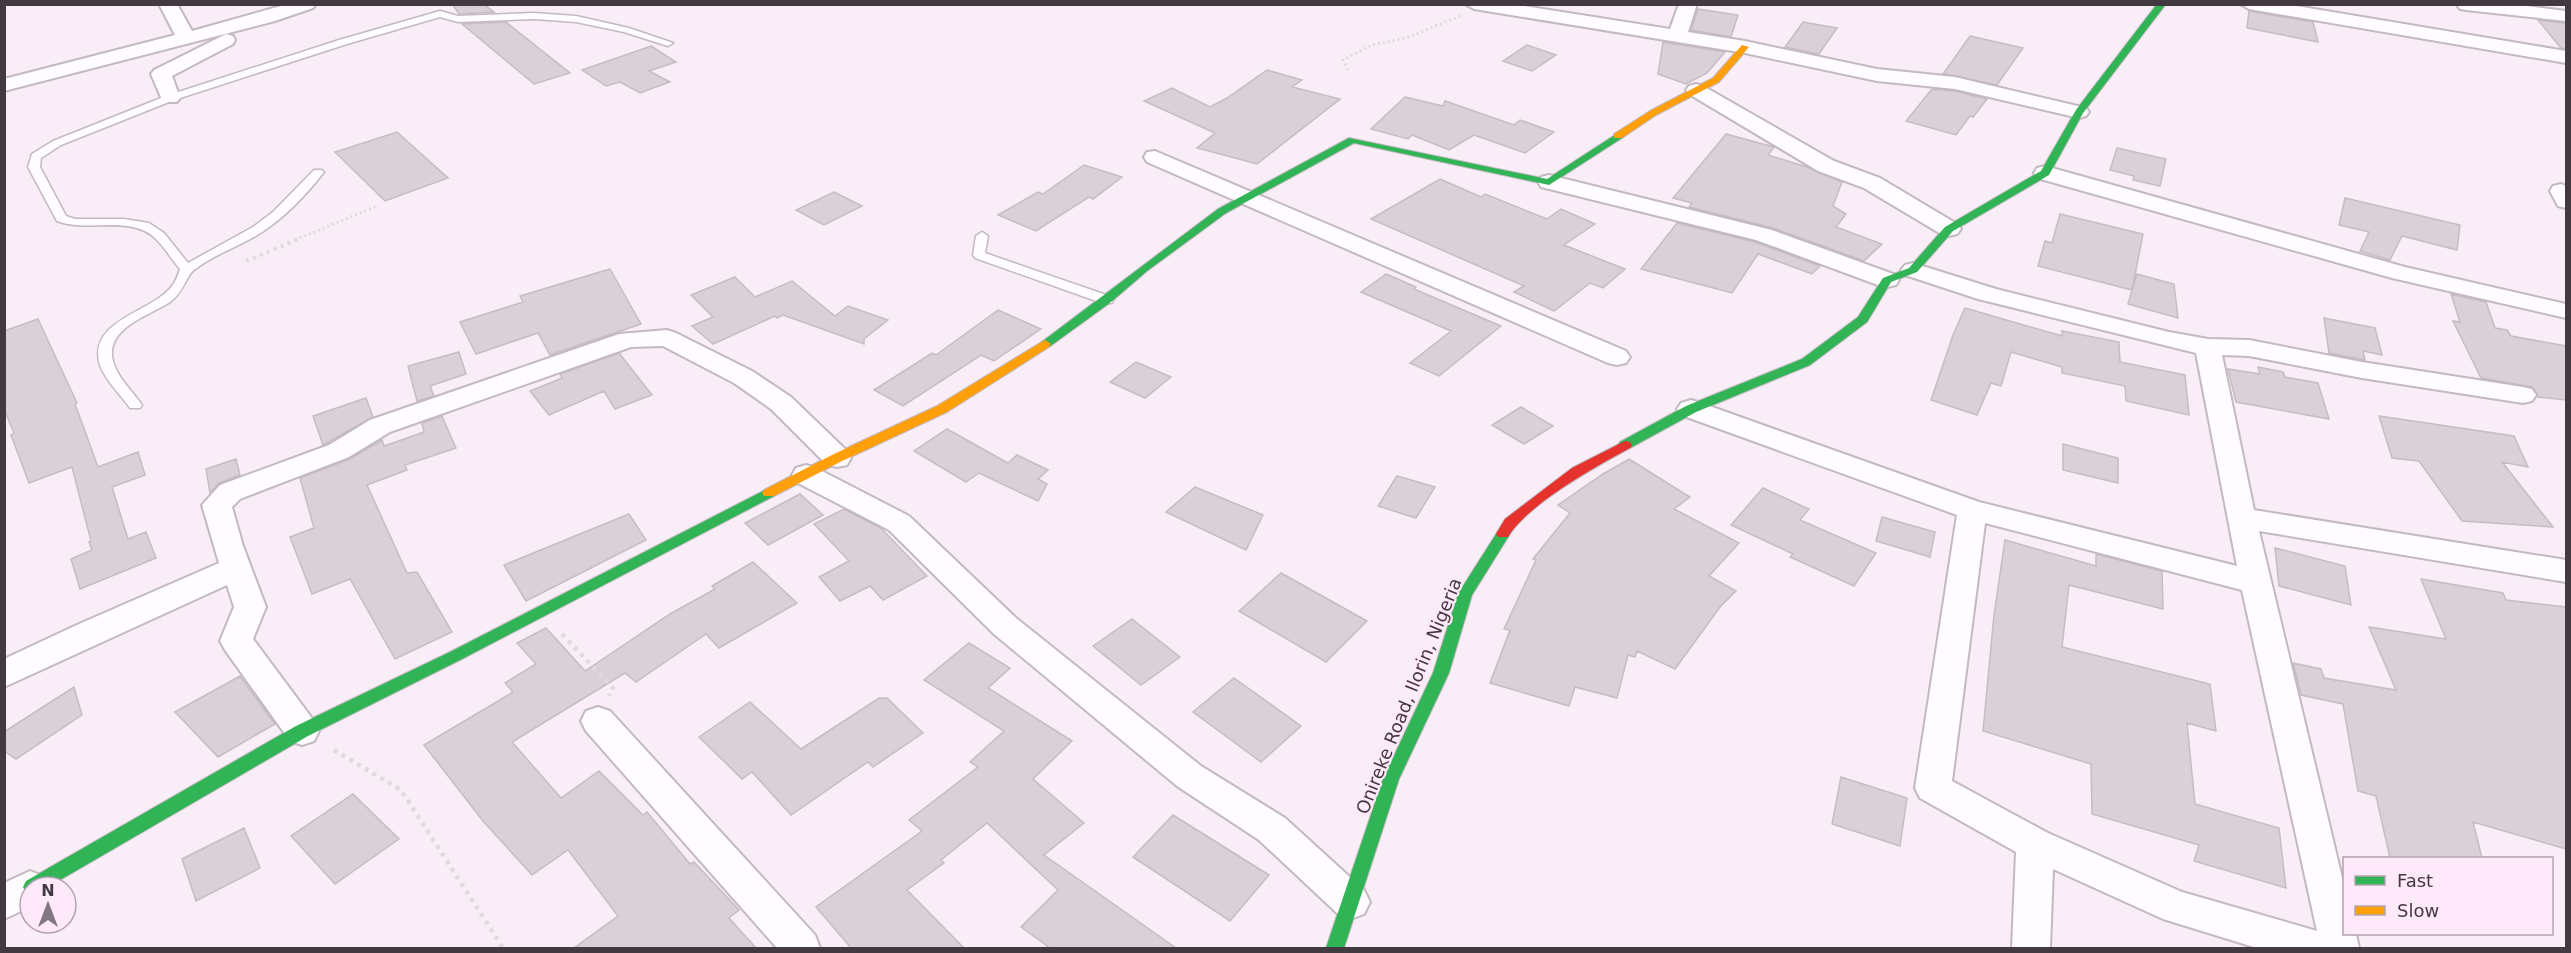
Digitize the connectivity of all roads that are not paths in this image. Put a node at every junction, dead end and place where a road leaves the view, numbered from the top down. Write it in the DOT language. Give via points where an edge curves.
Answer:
graph roads {
  1 [pos="168,4"];
  2 [pos="307,4"];
  3 [pos="1688,4"];
  4 [pos="2162,4"];
  5 [pos="2249,4"];
  6 [pos="1478,5"];
  7 [pos="2466,5"];
  8 [pos="2566,16"];
  9 [pos="269,17"];
  10 [pos="1677,36"];
  11 [pos="186,38"];
  12 [pos="668,43"];
  13 [pos="2494,45"];
  14 [pos="1745,47"];
  15 [pos="2566,57"];
  16 [pos="9,86"];
  17 [pos="1696,90"];
  18 [pos="170,98"];
  19 [pos="2079,112"];
  20 [pos="1155,157"];
  21 [pos="318,172"];
  22 [pos="2045,173"];
  23 [pos="1549,182"];
  24 [pos="1247,197"];
  25 [pos="1949,229"];
  26 [pos="982,236"];
  27 [pos="186,269"];
  28 [pos="1912,270"];
  29 [pos="1887,280"];
  30 [pos="1107,300"];
  31 [pos="2566,311"];
  32 [pos="2208,347"];
  33 [pos="1617,357"];
  34 [pos="2523,395"];
  35 [pos="135,405"];
  36 [pos="1691,409"];
  37 [pos="837,458"];
  38 [pos="806,475"];
  39 [pos="1972,510"];
  40 [pos="2241,518"];
  41 [pos="236,568"];
  42 [pos="2566,571"];
  43 [pos="2256,582"];
  44 [pos="4,674"];
  45 [pos="598,721"];
  46 [pos="302,731"];
  47 [pos="2035,844"];
  48 [pos="54,875"];
  49 [pos="18,895"];
  50 [pos="4,902"];
  51 [pos="1351,902"];
  52 [pos="801,948"];
  53 [pos="1335,948"];
  54 [pos="2031,948"];
  55 [pos="2315,948"];
  56 [pos="2340,948"];
  1 -- 11 [label="street"];
  2 -- 9 [label="street"];
  3 -- 10 [label="street"];
  4 -- 19 [label="street"];
  5 -- 13 [label="street"];
  6 -- 10 [label="street"];
  7 -- 8 [label="street"];
  7 -- 13 [label="street"];
  9 -- 11 [label="street"];
  9 -- 18 [label="street" via="161,74"];
  10 -- 14 [label="street"];
  11 -- 16 [label="street"];
  12 -- 18 [label="lane" via="576,19 458,19 440,14"];
  13 -- 15 [label="street"];
  14 -- 17 [label="street" via="1716,80"];
  14 -- 19 [label="street" via="1877,75 1955,83"];
  17 -- 23 [label="street" via="1653,113"];
  17 -- 25 [label="street" via="1826,166 1872,183"];
  18 -- 27 [label="lane" via="57,143 36,156 34,167 61,218 72,223 124,222 145,226 160,236"];
  19 -- 22 [label="street"];
  20 -- 24 [label="street"];
  21 -- 27 [label="lane" via="257,230"];
  22 -- 25 [label="street"];
  22 -- 31 [label="street" via="2400,273"];
  23 -- 24 [label="street" via="1353,140"];
  23 -- 29 [label="street" via="1764,235"];
  24 -- 30 [label="street" via="1160,256"];
  24 -- 33 [label="street"];
  25 -- 28 [label="street"];
  26 -- 30 [label="lane" via="979,255"];
  27 -- 35 [label="lane" via="176,291 137,314 114,333 105,349 106,364"];
  28 -- 29 [label="street"];
  28 -- 32 [label="street" via="1987,294"];
  29 -- 36 [label="street, Onireke Road, Ilorin, Nigeria" via="1863,319 1806,362"];
  30 -- 37 [label="street" via="942,409"];
  32 -- 34 [label="street" via="2249,348"];
  32 -- 40 [label="street"];
  36 -- 39 [label="street"];
  36 -- 51 [label="street, Onireke Road, Ilorin, Nigeria" via="1577,471 1510,522 1465,594 1441,673 1391,779"];
  37 -- 38 [label="street"];
  37 -- 41 [label="street" via="781,403 743,376 667,338 628,339 380,426 339,451 230,492 217,505"];
  38 -- 46 [label="street"];
  38 -- 51 [label="street" via="899,523 1005,626 1189,776 1272,829"];
  39 -- 43 [label="street"];
  39 -- 47 [label="street" via="1933,788"];
  40 -- 42 [label="street"];
  40 -- 43 [label="street"];
  41 -- 44 [label="street"];
  41 -- 46 [label="street" via="250,607 236,641"];
  43 -- 56 [label="street"];
  45 -- 52 [label="street"];
  46 -- 48 [label="street"];
  47 -- 54 [label="street"];
  47 -- 55 [label="street" via="2176,907"];
  49 -- 50 [label="street"];
  51 -- 53 [label="street, Onireke Road, Ilorin, Nigeria"];
}
